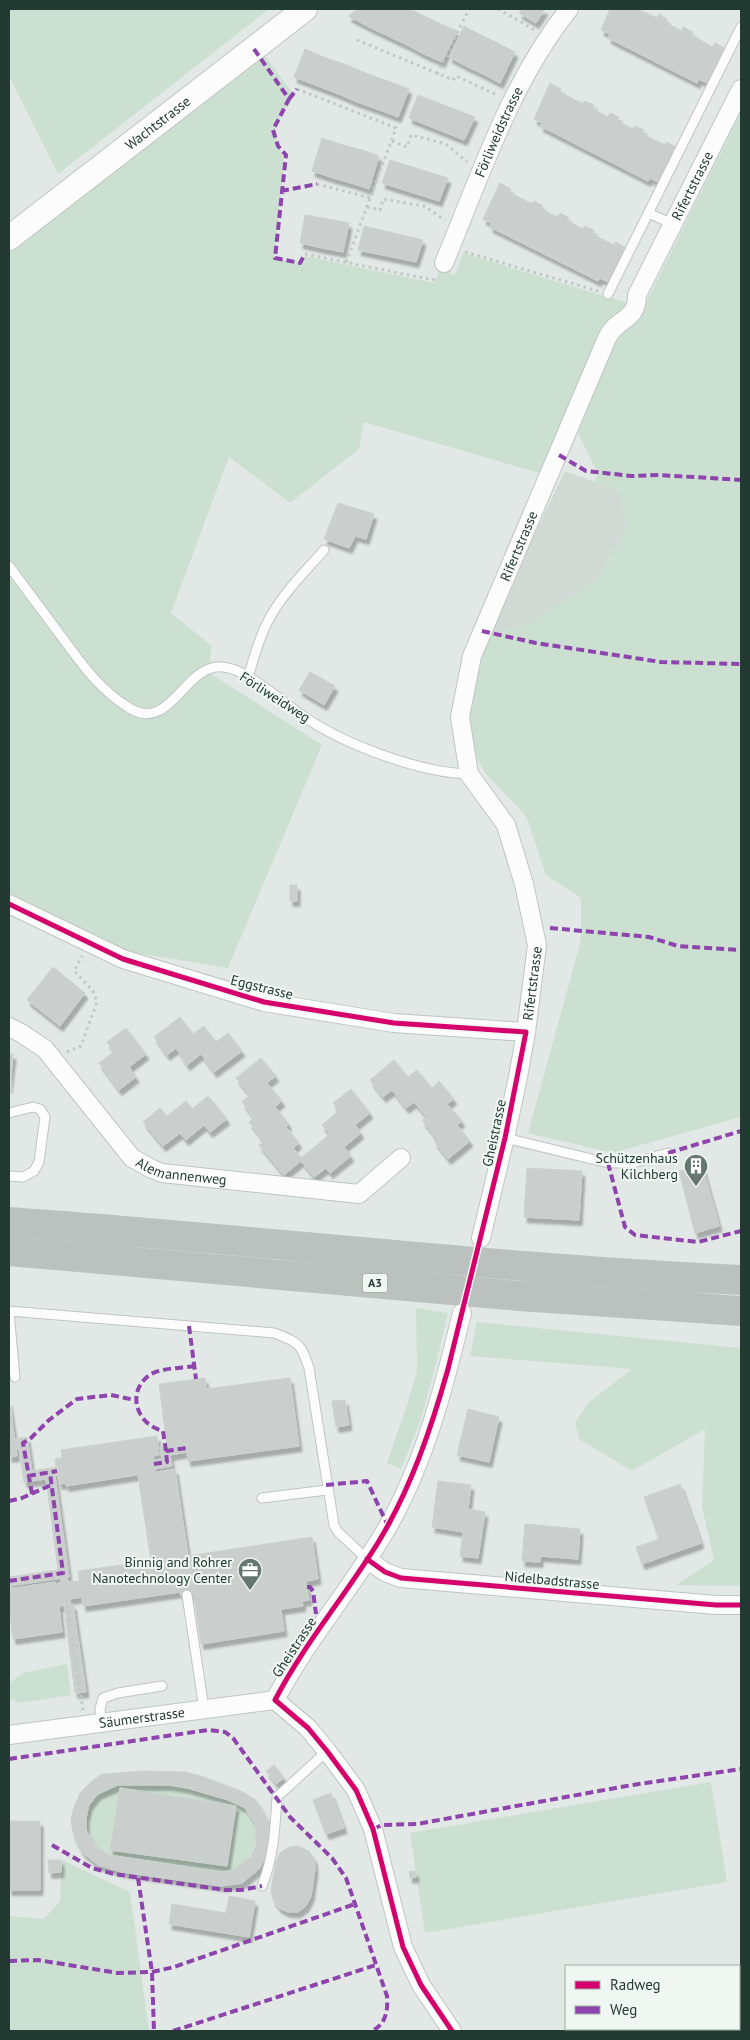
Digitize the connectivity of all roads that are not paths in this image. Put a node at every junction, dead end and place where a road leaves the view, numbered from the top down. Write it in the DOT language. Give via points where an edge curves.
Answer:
graph roads {
  1 [pos="305,9"];
  2 [pos="569,9"];
  3 [pos="741,27"];
  4 [pos="741,88"];
  5 [pos="648,212"];
  6 [pos="673,224"];
  7 [pos="9,238"];
  8 [pos="444,263"];
  9 [pos="608,294"];
  10 [pos="324,550"];
  11 [pos="9,566"];
  12 [pos="248,677"];
  13 [pos="469,774"];
  14 [pos="9,904"];
  15 [pos="9,1027"];
  16 [pos="526,1032"];
  17 [pos="9,1112"];
  18 [pos="506,1138"];
  19 [pos="668,1153"];
  20 [pos="401,1158"];
  21 [pos="9,1176"];
  22 [pos="9,1222"];
  23 [pos="481,1238"];
  24 [pos="9,1251"];
  25 [pos="741,1280"];
  26 [pos="741,1311"];
  27 [pos="9,1312"];
  28 [pos="462,1313"];
  29 [pos="15,1377"];
  30 [pos="327,1490"];
  31 [pos="262,1498"];
  32 [pos="367,1559"];
  33 [pos="187,1595"];
  34 [pos="741,1605"];
  35 [pos="162,1686"];
  36 [pos="274,1700"];
  37 [pos="204,1709"];
  38 [pos="102,1722"];
  39 [pos="9,1735"];
  40 [pos="327,1751"];
  41 [pos="262,1886"];
  42 [pos="452,2031"];
  1 -- 7 [label="main road, Wachtstrasse"];
  2 -- 8 [label="street, Förliweidstrasse" via="511,102"];
  3 -- 5 [label="lane"];
  4 -- 6 [label="street, Rifertstrasse"];
  5 -- 6 [label="lane"];
  5 -- 9 [label="lane"];
  6 -- 13 [label="street, Rifertstrasse" via="637,295 636,309 616,324 607,338 472,656 460,717"];
  10 -- 12 [label="lane" via="289,589 268,621"];
  11 -- 12 [label="lane, Förliweidweg" via="98,684 131,709 142,714 154,714 209,668 224,666"];
  12 -- 13 [label="lane, Förliweidweg" via="307,719 346,740 400,760 453,774"];
  13 -- 16 [label="street, Rifertstrasse" via="506,825 524,884 536,945"];
  14 -- 16 [label="street, Eggstrasse" via="123,959 264,1002 394,1023"];
  15 -- 20 [label="street, Alemannenweg" via="45,1049 132,1158 162,1173 359,1194"];
  16 -- 18 [label="street, Gheistrasse"];
  17 -- 21 [label="lane" via="32,1107 40,1109 45,1117 39,1162 34,1171 24,1177"];
  18 -- 19 [label="lane" via="608,1163 633,1164"];
  18 -- 23 [label="street, Gheistrasse"];
  22 -- 25 [label="highway, A3" via="511,1265"];
  24 -- 26 [label="highway, A3" via="519,1296"];
  27 -- 29 [label="lane"];
  27 -- 30 [label="lane" via="274,1333 291,1339 302,1348 309,1368"];
  28 -- 32 [label="street, Gheistrasse" via="438,1405 419,1457 392,1517"];
  30 -- 31 [label="lane"];
  30 -- 32 [label="lane" via="338,1532"];
  32 -- 34 [label="street, Nidelbadstrasse" via="385,1572 401,1578"];
  32 -- 36 [label="street, Gheistrasse" via="292,1667"];
  33 -- 37 [label="lane"];
  35 -- 38 [label="lane" via="104,1698 100,1710"];
  36 -- 37 [label="street, Säumerstrasse"];
  36 -- 40 [label="street" via="308,1728"];
  37 -- 38 [label="street, Säumerstrasse"];
  38 -- 39 [label="street, Säumerstrasse"];
  40 -- 41 [label="lane" via="277,1797 275,1837 270,1866"];
  40 -- 42 [label="street" via="356,1790 369,1818 403,1947 421,1985"];
}
